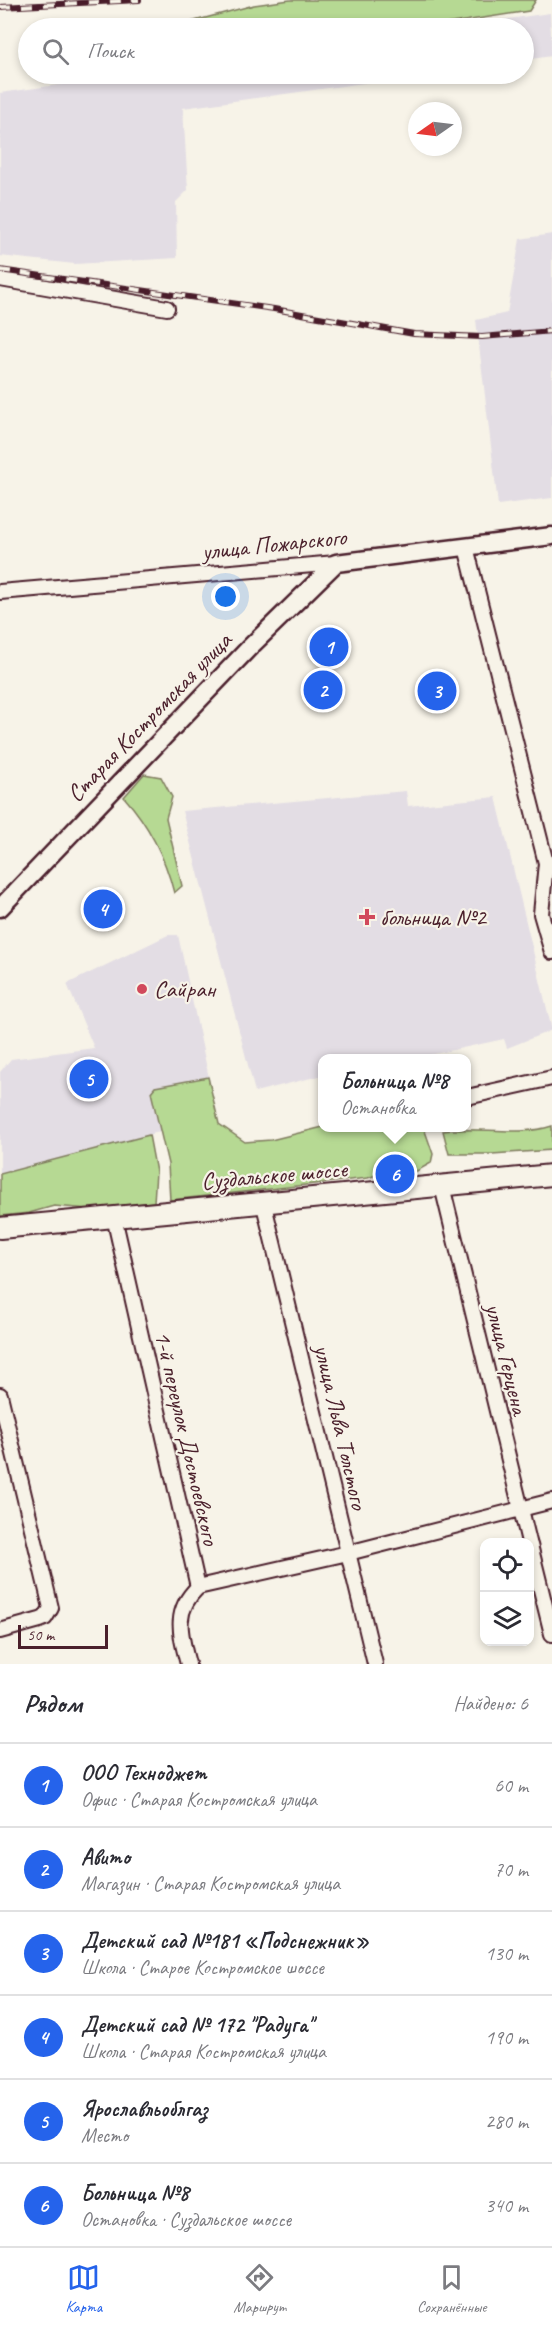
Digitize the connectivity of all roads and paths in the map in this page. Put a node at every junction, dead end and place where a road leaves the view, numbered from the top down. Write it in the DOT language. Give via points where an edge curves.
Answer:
graph roads {
  1 [pos="0,279"];
  2 [pos="167,308"];
  3 [pos="552,536"];
  4 [pos="466,547"];
  5 [pos="336,563"];
  6 [pos="0,592"];
  7 [pos="0,908"];
  8 [pos="552,952"];
  9 [pos="552,1078"];
  10 [pos="471,1095"];
  11 [pos="552,1175"];
  12 [pos="442,1186"];
  13 [pos="263,1201"];
  14 [pos="114,1217"];
  15 [pos="0,1228"];
  16 [pos="0,1395"];
  17 [pos="552,1501"];
  18 [pos="520,1508"];
  19 [pos="528,1538"];
  20 [pos="348,1553"];
  21 [pos="534,1564"];
  22 [pos="198,1587"];
  23 [pos="0,1631"];
  24 [pos="552,1634"];
  25 [pos="188,1664"];
  26 [pos="375,1664"];
  1 -- 2 [label="street"];
  3 -- 4 [label="street, улица Пожарского"];
  4 -- 5 [label="street, улица Пожарского"];
  4 -- 8 [label="street" via="546,863 541,914"];
  5 -- 6 [label="street, улица Пожарского"];
  5 -- 7 [label="street, Старая Костромская улица" via="250,647"];
  9 -- 10 [label="street"];
  11 -- 12 [label="main road, Суздальское шоссе"];
  12 -- 13 [label="main road, Суздальское шоссе"];
  12 -- 18 [label="street, улица Герцена"];
  13 -- 14 [label="main road, Суздальское шоссе"];
  13 -- 20 [label="street, улица Льва Толстого"];
  14 -- 15 [label="main road, Суздальское шоссе"];
  14 -- 22 [label="street, 1-й переулок Достоевского"];
  16 -- 23 [label="street" via="51,1602 45,1618"];
  17 -- 18 [label="street"];
  18 -- 19 [label="street, улица Герцена"];
  18 -- 20 [label="street"];
  20 -- 22 [label="street"];
  20 -- 26 [label="street, улица Льва Толстого"];
  21 -- 24 [label="street, улица Герцена"];
  22 -- 25 [label="street" via="186,1599 181,1615 181,1639"];
}
